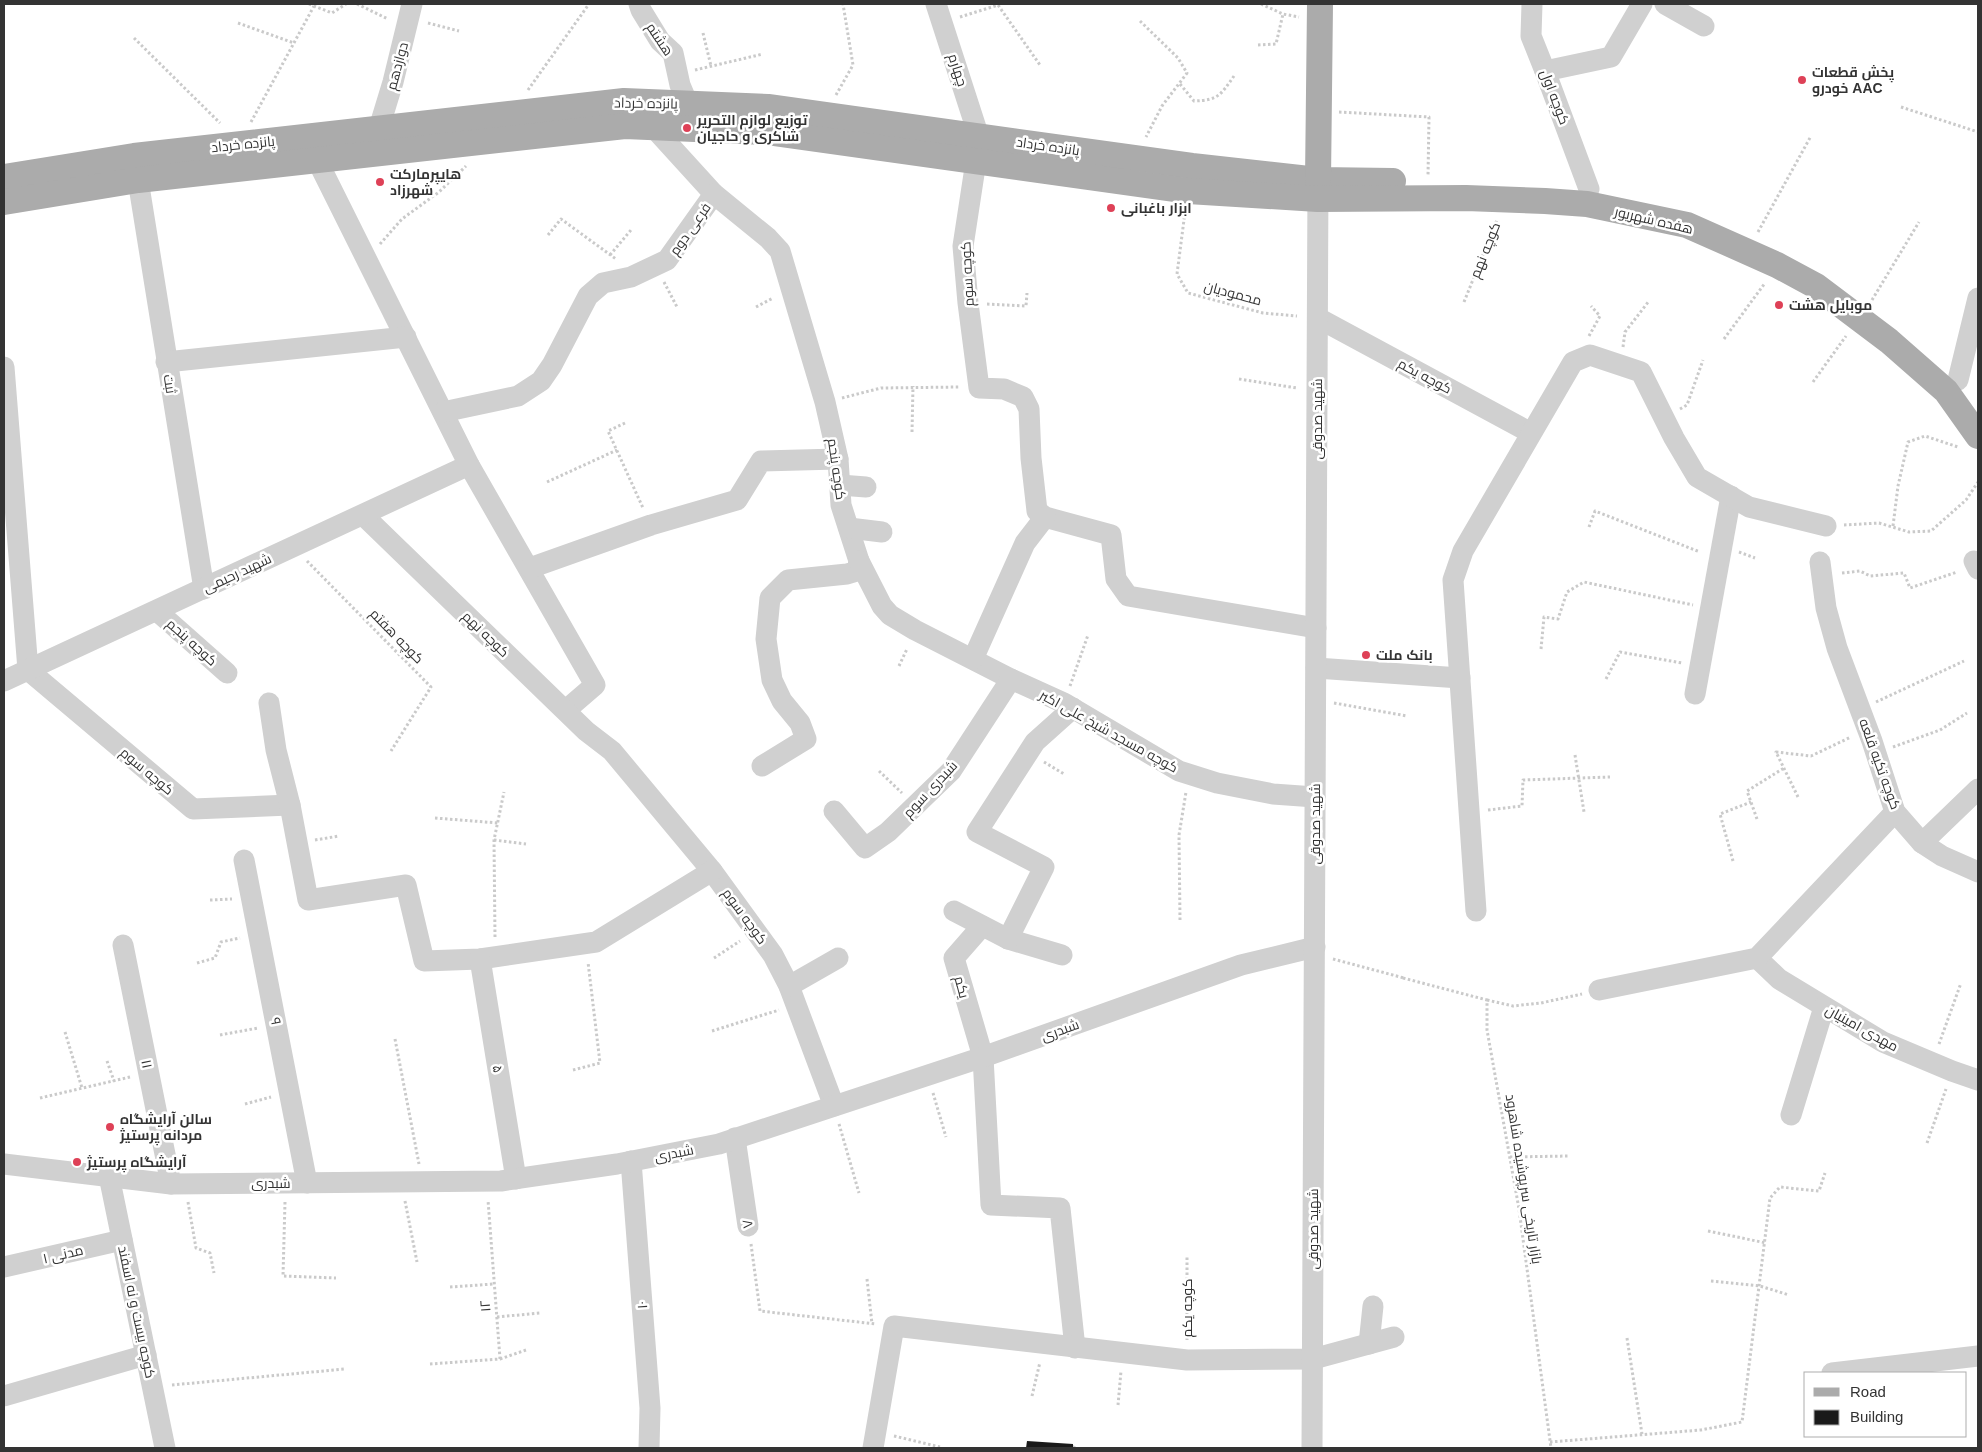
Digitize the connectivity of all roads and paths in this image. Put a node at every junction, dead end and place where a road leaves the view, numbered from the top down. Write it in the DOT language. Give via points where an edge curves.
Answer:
graph roads {
  1 [pos="309,4"];
  2 [pos="346,4"];
  3 [pos="357,4"];
  4 [pos="589,4"];
  5 [pos="640,4"];
  6 [pos="843,4"];
  7 [pos="1261,4"];
  8 [pos="1532,4"];
  9 [pos="1642,4"];
  10 [pos="1665,4"];
  11 [pos="314,6"];
  12 [pos="939,13"];
  13 [pos="1320,13"];
  14 [pos="1283,14"];
  15 [pos="409,16"];
  16 [pos="1140,21"];
  17 [pos="238,23"];
  18 [pos="1704,26"];
  19 [pos="459,31"];
  20 [pos="703,33"];
  21 [pos="134,38"];
  22 [pos="294,42"];
  23 [pos="1258,45"];
  24 [pos="763,54"];
  25 [pos="1040,65"];
  26 [pos="711,66"];
  27 [pos="1546,71"];
  28 [pos="678,74"];
  29 [pos="1234,76"];
  30 [pos="1180,84"];
  31 [pos="688,104"];
  32 [pos="1901,107"];
  33 [pos="1318,111"];
  34 [pos="512,113"];
  35 [pos="825,115"];
  36 [pos="653,127"];
  37 [pos="379,128"];
  38 [pos="1978,132"];
  39 [pos="1811,136"];
  40 [pos="236,144"];
  41 [pos="978,149"];
  42 [pos="1140,159"];
  43 [pos="317,160"];
  44 [pos="471,161"];
  45 [pos="4,177"];
  46 [pos="138,180"];
  47 [pos="1428,182"];
  48 [pos="1318,189"];
  49 [pos="1589,189"];
  50 [pos="1188,191"];
  51 [pos="714,194"];
  52 [pos="1506,199"];
  53 [pos="4,202"];
  54 [pos="1919,222"];
  55 [pos="632,230"];
  56 [pos="548,235"];
  57 [pos="1755,237"];
  58 [pos="610,255"];
  59 [pos="368,258"];
  60 [pos="1777,265"];
  61 [pos="646,270"];
  62 [pos="1027,293"];
  63 [pos="1978,298"];
  64 [pos="1649,301"];
  65 [pos="1464,302"];
  66 [pos="968,303"];
  67 [pos="1591,306"];
  68 [pos="677,307"];
  69 [pos="1864,311"];
  70 [pos="1318,318"];
  71 [pos="406,336"];
  72 [pos="1724,338"];
  73 [pos="1703,360"];
  74 [pos="166,362"];
  75 [pos="1573,362"];
  76 [pos="1622,365"];
  77 [pos="4,367"];
  78 [pos="1239,379"];
  79 [pos="1958,380"];
  80 [pos="1813,382"];
  81 [pos="913,386"];
  82 [pos="979,388"];
  83 [pos="1317,391"];
  84 [pos="825,402"];
  85 [pos="1978,408"];
  86 [pos="443,412"];
  87 [pos="1664,418"];
  88 [pos="625,423"];
  89 [pos="912,432"];
  90 [pos="1531,433"];
  91 [pos="1969,442"];
  92 [pos="617,450"];
  93 [pos="838,459"];
  94 [pos="469,465"];
  95 [pos="547,482"];
  96 [pos="1978,482"];
  97 [pos="840,485"];
  98 [pos="866,487"];
  99 [pos="1740,502"];
  100 [pos="9,503"];
  101 [pos="363,515"];
  102 [pos="1045,517"];
  103 [pos="651,525"];
  104 [pos="1834,526"];
  105 [pos="1892,526"];
  106 [pos="1589,527"];
  107 [pos="849,528"];
  108 [pos="882,532"];
  109 [pos="294,547"];
  110 [pos="1720,559"];
  111 [pos="859,561"];
  112 [pos="1972,567"];
  113 [pos="530,568"];
  114 [pos="1821,568"];
  115 [pos="204,589"];
  116 [pos="1711,608"];
  117 [pos="157,610"];
  118 [pos="1316,628"];
  119 [pos="1088,635"];
  120 [pos="1541,649"];
  121 [pos="973,659"];
  122 [pos="1964,661"];
  123 [pos="1700,666"];
  124 [pos="1316,668"];
  125 [pos="28,670"];
  126 [pos="227,673"];
  127 [pos="1460,678"];
  128 [pos="1606,678"];
  129 [pos="1012,679"];
  130 [pos="4,680"];
  131 [pos="1695,694"];
  132 [pos="1316,700"];
  133 [pos="269,703"];
  134 [pos="1069,706"];
  135 [pos="566,710"];
  136 [pos="1967,713"];
  137 [pos="1407,716"];
  138 [pos="1863,719"];
  139 [pos="391,751"];
  140 [pos="612,751"];
  141 [pos="1876,752"];
  142 [pos="1575,755"];
  143 [pos="762,766"];
  144 [pos="1784,768"];
  145 [pos="879,771"];
  146 [pos="1189,774"];
  147 [pos="1610,777"];
  148 [pos="1580,778"];
  149 [pos="1978,789"];
  150 [pos="504,792"];
  151 [pos="1315,797"];
  152 [pos="1798,797"];
  153 [pos="1751,802"];
  154 [pos="290,805"];
  155 [pos="916,806"];
  156 [pos="834,811"];
  157 [pos="1469,812"];
  158 [pos="1584,812"];
  159 [pos="1895,812"];
  160 [pos="435,818"];
  161 [pos="1757,819"];
  162 [pos="498,823"];
  163 [pos="494,840"];
  164 [pos="1922,843"];
  165 [pos="526,844"];
  166 [pos="244,860"];
  167 [pos="1733,861"];
  168 [pos="712,871"];
  169 [pos="1978,872"];
  170 [pos="954,911"];
  171 [pos="1476,911"];
  172 [pos="1180,920"];
  173 [pos="982,926"];
  174 [pos="756,930"];
  175 [pos="258,934"];
  176 [pos="1008,939"];
  177 [pos="586,944"];
  178 [pos="122,945"];
  179 [pos="1315,952"];
  180 [pos="1062,954"];
  181 [pos="488,958"];
  182 [pos="714,958"];
  183 [pos="838,958"];
  184 [pos="1757,958"];
  185 [pos="197,963"];
  186 [pos="1961,983"];
  187 [pos="1599,990"];
  188 [pos="793,995"];
  189 [pos="1487,1000"];
  190 [pos="1824,1007"];
  191 [pos="276,1024"];
  192 [pos="712,1031"];
  193 [pos="65,1032"];
  194 [pos="220,1035"];
  195 [pos="395,1039"];
  196 [pos="983,1058"];
  197 [pos="106,1060"];
  198 [pos="1943,1067"];
  199 [pos="573,1070"];
  200 [pos="149,1073"];
  201 [pos="927,1076"];
  202 [pos="1978,1080"];
  203 [pos="114,1081"];
  204 [pos="82,1088"];
  205 [pos="290,1092"];
  206 [pos="40,1098"];
  207 [pos="245,1104"];
  208 [pos="834,1106"];
  209 [pos="1791,1116"];
  210 [pos="946,1137"];
  211 [pos="735,1138"];
  212 [pos="1927,1143"];
  213 [pos="1568,1156"];
  214 [pos="1510,1157"];
  215 [pos="631,1162"];
  216 [pos="4,1164"];
  217 [pos="1824,1173"];
  218 [pos="109,1176"];
  219 [pos="516,1179"];
  220 [pos="487,1181"];
  221 [pos="401,1182"];
  222 [pos="423,1182"];
  223 [pos="285,1183"];
  224 [pos="307,1183"];
  225 [pos="178,1184"];
  226 [pos="860,1192"];
  227 [pos="748,1226"];
  228 [pos="1708,1231"];
  229 [pos="122,1240"];
  230 [pos="1766,1242"];
  231 [pos="1187,1256"];
  232 [pos="417,1262"];
  233 [pos="4,1268"];
  234 [pos="214,1273"];
  235 [pos="336,1278"];
  236 [pos="868,1279"];
  237 [pos="1711,1281"];
  238 [pos="494,1284"];
  239 [pos="1760,1286"];
  240 [pos="450,1287"];
  241 [pos="1788,1295"];
  242 [pos="1373,1306"];
  243 [pos="540,1313"];
  244 [pos="497,1317"];
  245 [pos="872,1324"];
  246 [pos="894,1326"];
  247 [pos="1394,1337"];
  248 [pos="1628,1338"];
  249 [pos="1045,1344"];
  250 [pos="1369,1344"];
  251 [pos="1075,1348"];
  252 [pos="526,1350"];
  253 [pos="1123,1353"];
  254 [pos="146,1355"];
  255 [pos="1978,1356"];
  256 [pos="500,1359"];
  257 [pos="1312,1359"];
  258 [pos="1186,1360"];
  259 [pos="430,1364"];
  260 [pos="346,1368"];
  261 [pos="1841,1372"];
  262 [pos="153,1387"];
  263 [pos="4,1396"];
  264 [pos="1032,1396"];
  265 [pos="1118,1405"];
  266 [pos="1642,1434"];
  267 [pos="875,1440"];
  268 [pos="1550,1442"];
  269 [pos="940,1447"];
  270 [pos="165,1448"];
  271 [pos="649,1448"];
  272 [pos="1312,1448"];
  273 [pos="1551,1448"];
  1 -- 11 [label="path"];
  2 -- 11 [label="path" via="332,13"];
  3 -- 15 [label="path"];
  4 -- 34 [label="path"];
  5 -- 28 [label="street, هشتم" via="660,41 673,53"];
  6 -- 35 [label="path" via="853,64"];
  7 -- 14 [label="path"];
  8 -- 27 [label="street, کوچه اول" via="1531,36"];
  9 -- 27 [label="street" via="1611,57"];
  10 -- 18 [label="street"];
  11 -- 22 [label="path"];
  12 -- 25 [label="path" via="998,5"];
  12 -- 41 [label="street, چهارم"];
  13 -- 14 [label="path"];
  13 -- 33 [label="main road, شهید صدوقی"];
  14 -- 23 [label="path" via="1276,44"];
  15 -- 19 [label="path"];
  15 -- 37 [label="street, دوازدهم"];
  16 -- 30 [label="path" via="1178,58 1187,73"];
  17 -- 22 [label="path"];
  20 -- 26 [label="path"];
  21 -- 40 [label="path"];
  22 -- 40 [label="path"];
  24 -- 26 [label="path"];
  26 -- 28 [label="path"];
  27 -- 49 [label="street, کوچه اول"];
  28 -- 31 [label="street, هشتم"];
  29 -- 30 [label="path" via="1221,96 1210,100 1194,101"];
  30 -- 42 [label="path" via="1162,106 1147,134"];
  31 -- 34 [label="main road, پانزده خرداد" via="624,101"];
  31 -- 35 [label="main road, پانزده خرداد" via="768,107"];
  32 -- 38 [label="path"];
  33 -- 47 [label="path" via="1429,117"];
  33 -- 48 [label="main road, شهید صدوقی"];
  34 -- 37 [label="main road, پانزده خرداد"];
  35 -- 41 [label="main road, پانزده خرداد"];
  36 -- 41 [label="main road, پانزده خرداد" via="766,132"];
  36 -- 43 [label="main road, پانزده خرداد" via="625,126"];
  36 -- 51 [label="street, کوچه پنجم"];
  37 -- 40 [label="main road, پانزده خرداد"];
  39 -- 57 [label="path"];
  40 -- 45 [label="main road, پانزده خرداد"];
  41 -- 42 [label="main road, پانزده خرداد"];
  41 -- 50 [label="main road, پانزده خرداد"];
  41 -- 66 [label="street, کوچه سوم" via="963,246"];
  42 -- 48 [label="main road, پانزده خرداد"];
  43 -- 46 [label="main road, پانزده خرداد"];
  43 -- 59 [label="street"];
  44 -- 59 [label="path" via="439,192 402,219"];
  46 -- 53 [label="main road, پانزده خرداد"];
  46 -- 74 [label="street, ثبت"];
  47 -- 48 [label="main road, هفده شهریور"];
  47 -- 49 [label="main road, هفده شهریور"];
  48 -- 50 [label="main road, پانزده خرداد"];
  48 -- 52 [label="main road, هفده شهریور"];
  48 -- 70 [label="street, شهید صدوقی"];
  49 -- 57 [label="main road, هفده شهریور" via="1692,210"];
  50 -- 70 [label="path, محمودیان" via="1177,274 1188,293 1263,313"];
  51 -- 61 [label="street, فرعی دوم" via="667,260"];
  51 -- 84 [label="street, کوچه پنجم" via="768,238 780,252"];
  52 -- 60 [label="main road, هفده شهریور" via="1587,204 1688,225"];
  52 -- 65 [label="path, کوچه نهم"];
  54 -- 69 [label="path"];
  55 -- 58 [label="path"];
  56 -- 58 [label="path" via="561,219"];
  57 -- 69 [label="main road, هفده شهریور" via="1824,273"];
  58 -- 61 [label="path"];
  59 -- 71 [label="street"];
  60 -- 69 [label="main road, هفده شهریور"];
  60 -- 72 [label="path"];
  61 -- 68 [label="path"];
  61 -- 86 [label="street" via="603,284 588,296 542,381 518,396"];
  62 -- 66 [label="path" via="1026,306"];
  63 -- 79 [label="street"];
  64 -- 76 [label="path" via="1625,332"];
  66 -- 82 [label="street, کوچه سوم"];
  67 -- 75 [label="path" via="1600,316"];
  69 -- 79 [label="main road, هفده شهریور" via="1900,328"];
  69 -- 80 [label="path"];
  69 -- 91 [label="main road, هفده شهریور" via="1890,340 1946,391"];
  70 -- 83 [label="street, شهید صدوقی"];
  70 -- 90 [label="street, کوچه یکم"];
  71 -- 74 [label="street"];
  71 -- 86 [label="street"];
  73 -- 87 [label="path" via="1687,405"];
  74 -- 115 [label="street, ثبت"];
  75 -- 76 [label="street" via="1590,355"];
  75 -- 90 [label="street"];
  76 -- 87 [label="street" via="1642,372"];
  77 -- 100 [label="street"];
  78 -- 83 [label="path"];
  79 -- 85 [label="main road, هفده شهریور"];
  81 -- 82 [label="path"];
  81 -- 84 [label="path" via="882,388"];
  81 -- 89 [label="path"];
  82 -- 102 [label="street" via="1010,391 1023,397 1030,409 1037,511"];
  83 -- 118 [label="street, شهید صدوقی"];
  84 -- 93 [label="street, کوچه پنجم"];
  86 -- 94 [label="street"];
  87 -- 99 [label="street" via="1697,477"];
  88 -- 92 [label="path" via="608,431"];
  90 -- 127 [label="street" via="1463,551 1453,580"];
  91 -- 105 [label="path" via="1925,436 1908,442"];
  92 -- 95 [label="path"];
  92 -- 103 [label="path"];
  93 -- 97 [label="street, کوچه پنجم"];
  93 -- 103 [label="street" via="761,461 737,500"];
  94 -- 101 [label="street, شهید رحیمی"];
  94 -- 113 [label="street"];
  96 -- 105 [label="path" via="1966,500 1931,531 1909,532"];
  97 -- 98 [label="street"];
  97 -- 107 [label="street, کوچه پنجم" via="841,505"];
  99 -- 104 [label="street"];
  99 -- 110 [label="street"];
  100 -- 125 [label="street"];
  101 -- 109 [label="street, شهید رحیمی"];
  101 -- 135 [label="street, کوچه نهم"];
  102 -- 118 [label="street" via="1110,536 1116,579 1128,596"];
  102 -- 121 [label="street" via="1025,543"];
  103 -- 113 [label="street"];
  104 -- 105 [label="path" via="1880,523"];
  106 -- 110 [label="path" via="1595,511"];
  107 -- 108 [label="street"];
  107 -- 111 [label="street, کوچه پنجم"];
  109 -- 115 [label="street, شهید رحیمی"];
  109 -- 139 [label="path, کوچه هفتم" via="431,687"];
  110 -- 116 [label="street"];
  111 -- 121 [label="street, کوچه مسجد شیخ علی اکبر" via="890,615"];
  111 -- 143 [label="street" via="857,571 847,574 788,580 770,598 766,638 772,680 782,701 800,723 806,739"];
  112 -- 114 [label="path" via="1910,588 1904,573 1870,576 1860,571"];
  113 -- 135 [label="street" via="596,685"];
  114 -- 138 [label="street, کوچه تکیه قلعه" via="1826,608 1837,648"];
  115 -- 117 [label="street, شهید رحیمی"];
  116 -- 120 [label="path" via="1584,582 1566,592 1558,619 1544,617"];
  116 -- 123 [label="street"];
  117 -- 125 [label="street, شهید رحیمی"];
  117 -- 126 [label="street, کوچه پنجم"];
  118 -- 124 [label="street, شهید صدوقی"];
  119 -- 134 [label="path"];
  121 -- 129 [label="street, کوچه مسجد شیخ علی اکبر"];
  122 -- 138 [label="path"];
  123 -- 128 [label="path" via="1620,652"];
  123 -- 131 [label="street"];
  124 -- 127 [label="street"];
  124 -- 132 [label="street, شهید صدوقی"];
  125 -- 130 [label="street, شهید رحیمی"];
  125 -- 154 [label="street, کوچه سوم" via="193,809"];
  127 -- 157 [label="street"];
  129 -- 134 [label="street, کوچه مسجد شیخ علی اکبر"];
  129 -- 155 [label="street, شبدری سوم" via="951,771"];
  132 -- 137 [label="path"];
  132 -- 151 [label="street, شهید صدوقی"];
  133 -- 154 [label="street" via="276,750"];
  134 -- 146 [label="street, کوچه مسجد شیخ علی اکبر"];
  134 -- 176 [label="street" via="1035,742 977,832 1044,867"];
  135 -- 140 [label="street, کوچه نهم"];
  136 -- 141 [label="path" via="1940,730"];
  138 -- 141 [label="street, کوچه تکیه قلعه"];
  138 -- 144 [label="path" via="1811,756 1776,752"];
  140 -- 168 [label="street, کوچه سوم"];
  141 -- 159 [label="street, کوچه تکیه قلعه"];
  142 -- 148 [label="path"];
  144 -- 152 [label="path"];
  144 -- 153 [label="path" via="1747,791"];
  145 -- 155 [label="path"];
  146 -- 151 [label="street, کوچه مسجد شیخ علی اکبر" via="1273,794"];
  146 -- 172 [label="path" via="1179,835"];
  147 -- 148 [label="path"];
  148 -- 157 [label="path" via="1522,780 1522,806"];
  148 -- 158 [label="path"];
  149 -- 164 [label="street"];
  150 -- 162 [label="path"];
  151 -- 179 [label="street, شهید صدوقی"];
  153 -- 161 [label="path"];
  153 -- 167 [label="path" via="1720,814"];
  154 -- 181 [label="street" via="308,900 406,885 424,961"];
  155 -- 156 [label="street, شبدری سوم" via="865,848"];
  157 -- 171 [label="street"];
  159 -- 164 [label="street, کوچه تکیه قلعه"];
  159 -- 184 [label="street"];
  160 -- 162 [label="path"];
  162 -- 163 [label="path"];
  163 -- 165 [label="path"];
  163 -- 181 [label="path"];
  164 -- 169 [label="street, کوچه تکیه قلعه"];
  166 -- 175 [label="street, ۹"];
  168 -- 174 [label="street, کوچه سوم"];
  168 -- 177 [label="street" via="596,942"];
  170 -- 173 [label="street"];
  173 -- 176 [label="street"];
  173 -- 196 [label="street, یکم" via="954,958"];
  174 -- 182 [label="path"];
  174 -- 188 [label="street, کوچه سوم"];
  175 -- 185 [label="path" via="221,942 215,958"];
  175 -- 191 [label="street, ۹"];
  176 -- 180 [label="street"];
  177 -- 181 [label="street"];
  177 -- 199 [label="path" via="600,1063"];
  178 -- 200 [label="street, ۱۱"];
  179 -- 189 [label="path"];
  179 -- 196 [label="street, شبدری" via="1241,966"];
  179 -- 257 [label="street, شهید صدوقی"];
  181 -- 219 [label="street, ۵"];
  183 -- 188 [label="street"];
  184 -- 187 [label="street"];
  184 -- 190 [label="street, مهدی امینیان" via="1779,979"];
  186 -- 198 [label="path"];
  187 -- 189 [label="path" via="1513,1006"];
  188 -- 192 [label="path"];
  188 -- 208 [label="street, کوچه سوم"];
  189 -- 214 [label="path, بازار تاریخی سرپوشیده شاهرود" via="1487,1030"];
  190 -- 198 [label="street, مهدی امینیان" via="1883,1042"];
  190 -- 209 [label="street"];
  191 -- 194 [label="path"];
  191 -- 205 [label="street, ۹"];
  193 -- 204 [label="path"];
  195 -- 222 [label="path"];
  196 -- 201 [label="street, شبدری"];
  196 -- 251 [label="street" via="992,1205 1060,1208"];
  197 -- 203 [label="path"];
  198 -- 202 [label="street, مهدی امینیان"];
  198 -- 212 [label="path"];
  200 -- 203 [label="path"];
  200 -- 225 [label="street, ۱۱"];
  201 -- 208 [label="street, شبدری"];
  201 -- 210 [label="path"];
  203 -- 204 [label="path"];
  204 -- 206 [label="path"];
  205 -- 207 [label="path"];
  205 -- 224 [label="street, ۹"];
  208 -- 211 [label="street, شبدری"];
  208 -- 226 [label="path"];
  211 -- 215 [label="street, شبدری"];
  211 -- 227 [label="street, ۸"];
  213 -- 214 [label="path"];
  214 -- 268 [label="path, بازار تاریخی سرپوشیده شاهرود"];
  215 -- 219 [label="street, شبدری"];
  215 -- 271 [label="street, ۱۰" via="650,1408"];
  216 -- 218 [label="street, شبدری"];
  217 -- 230 [label="path" via="1819,1191 1780,1187 1770,1198"];
  218 -- 225 [label="street, شبدری"];
  218 -- 229 [label="street, کوچه بیست و نه اسفند"];
  219 -- 220 [label="street, شبدری"];
  220 -- 222 [label="street, شبدری"];
  220 -- 238 [label="path, ۱۲"];
  221 -- 222 [label="street, شبدری"];
  221 -- 224 [label="street, شبدری"];
  221 -- 232 [label="path"];
  223 -- 224 [label="street, شبدری"];
  223 -- 225 [label="street, شبدری"];
  223 -- 235 [label="path" via="283,1276"];
  225 -- 234 [label="path" via="196,1248 210,1253"];
  227 -- 245 [label="path, ۸" via="760,1311"];
  228 -- 230 [label="path"];
  229 -- 233 [label="street, مدنی ۱"];
  229 -- 254 [label="street, کوچه بیست و نه اسفند"];
  230 -- 239 [label="path"];
  231 -- 258 [label="path, کوچه یکم"];
  236 -- 245 [label="path"];
  237 -- 239 [label="path"];
  238 -- 240 [label="path"];
  238 -- 244 [label="path, ۱۲"];
  239 -- 241 [label="path"];
  239 -- 266 [label="path" via="1742,1422 1701,1430"];
  242 -- 250 [label="street"];
  243 -- 244 [label="path"];
  244 -- 256 [label="path, ۱۲"];
  245 -- 246 [label="path"];
  246 -- 249 [label="street"];
  246 -- 267 [label="street"];
  247 -- 250 [label="street"];
  248 -- 266 [label="path"];
  249 -- 251 [label="street"];
  249 -- 264 [label="path"];
  250 -- 257 [label="street"];
  251 -- 253 [label="street"];
  252 -- 256 [label="path"];
  253 -- 258 [label="street"];
  253 -- 265 [label="path"];
  254 -- 262 [label="street, کوچه بیست و نه اسفند"];
  254 -- 263 [label="street"];
  255 -- 261 [label="street"];
  256 -- 259 [label="path"];
  257 -- 258 [label="street"];
  257 -- 272 [label="street, شهید صدوقی"];
  260 -- 262 [label="path"];
  262 -- 270 [label="street, کوچه بیست و نه اسفند"];
  266 -- 268 [label="path"];
  267 -- 269 [label="path"];
  268 -- 273 [label="path, بازار تاریخی سرپوشیده شاهرود"];
}
